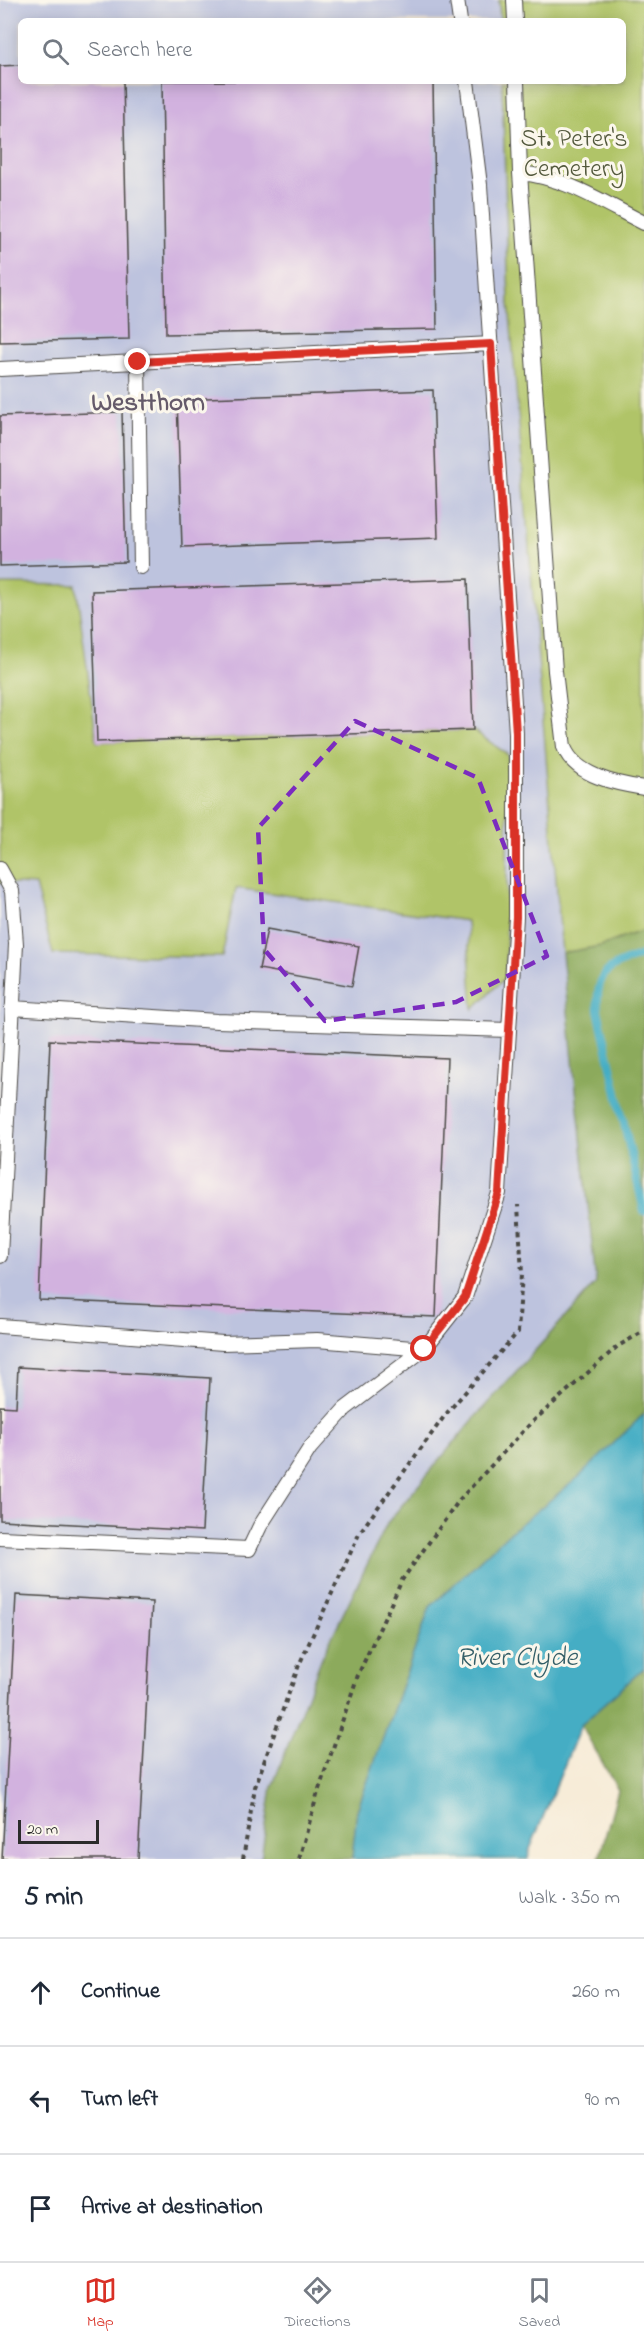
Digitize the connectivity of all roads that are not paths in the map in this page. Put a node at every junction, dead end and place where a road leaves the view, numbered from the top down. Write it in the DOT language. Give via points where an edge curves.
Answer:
graph roads {
  1 [pos="458,0"];
  2 [pos="514,0"];
  3 [pos="460,18"];
  4 [pos="515,18"];
  5 [pos="467,84"];
  6 [pos="517,84"];
  7 [pos="520,173"];
  8 [pos="644,223"];
  9 [pos="491,344"];
  10 [pos="138,362"];
  11 [pos="0,369"];
  12 [pos="141,567"];
  13 [pos="644,788"];
  14 [pos="0,869"];
  15 [pos="12,1008"];
  16 [pos="510,1030"];
  17 [pos="0,1256"];
  18 [pos="0,1326"];
  19 [pos="424,1349"];
  20 [pos="0,1538"];
  1 -- 3 [label="lane"];
  2 -- 4 [label="lane"];
  5 -- 9 [label="lane" via="480,185"];
  6 -- 7 [label="lane"];
  7 -- 8 [label="lane" via="560,181"];
  7 -- 13 [label="lane" via="555,671 564,747 573,764 614,782"];
  9 -- 10 [label="lane"];
  9 -- 16 [label="lane" via="516,733 516,917"];
  10 -- 11 [label="lane"];
  10 -- 12 [label="lane"];
  14 -- 15 [label="lane" via="12,891 16,944"];
  15 -- 16 [label="lane" via="217,1021"];
  15 -- 17 [label="lane"];
  16 -- 19 [label="lane" via="499,1193 465,1297"];
  18 -- 19 [label="lane" via="224,1343 316,1340"];
  19 -- 20 [label="lane" via="345,1409 310,1448 249,1549"];
}
